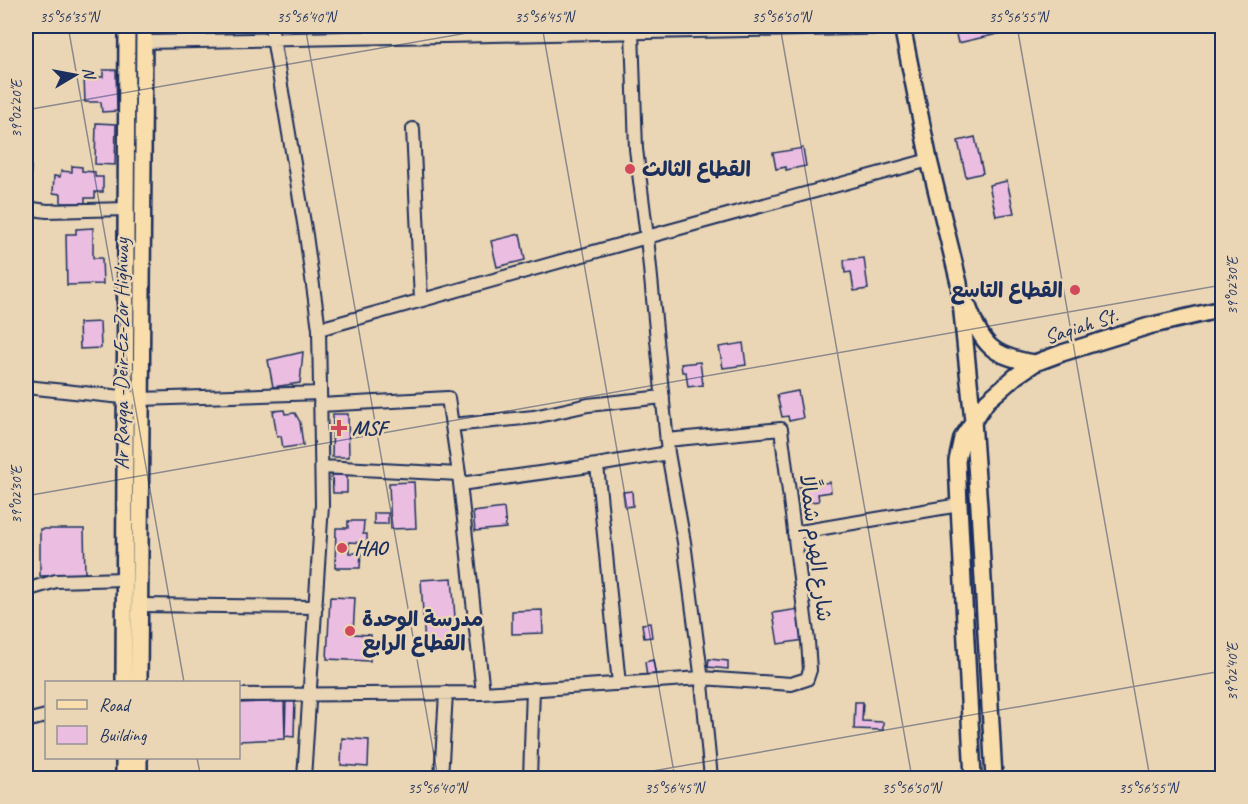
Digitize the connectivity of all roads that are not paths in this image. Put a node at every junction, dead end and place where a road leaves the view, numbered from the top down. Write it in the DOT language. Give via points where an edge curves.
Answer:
graph roads {
  1 [pos="127,26"];
  2 [pos="144,26"];
  3 [pos="271,26"];
  4 [pos="902,26"];
  5 [pos="660,28"];
  6 [pos="632,31"];
  7 [pos="274,39"];
  8 [pos="144,42"];
  9 [pos="413,129"];
  10 [pos="929,160"];
  11 [pos="26,208"];
  12 [pos="127,208"];
  13 [pos="647,237"];
  14 [pos="959,283"];
  15 [pos="421,300"];
  16 [pos="1222,309"];
  17 [pos="319,329"];
  18 [pos="1035,363"];
  19 [pos="26,387"];
  20 [pos="663,397"];
  21 [pos="133,398"];
  22 [pos="320,399"];
  23 [pos="973,421"];
  24 [pos="452,425"];
  25 [pos="667,447"];
  26 [pos="597,465"];
  27 [pos="322,467"];
  28 [pos="459,479"];
  29 [pos="959,505"];
  30 [pos="794,532"];
  31 [pos="125,579"];
  32 [pos="26,590"];
  33 [pos="140,605"];
  34 [pos="316,607"];
  35 [pos="701,678"];
  36 [pos="124,681"];
  37 [pos="140,681"];
  38 [pos="619,684"];
  39 [pos="533,689"];
  40 [pos="310,693"];
  41 [pos="446,693"];
  42 [pos="483,693"];
  43 [pos="240,695"];
  44 [pos="45,716"];
  45 [pos="26,721"];
  46 [pos="124,759"];
  47 [pos="139,759"];
  48 [pos="124,778"];
  49 [pos="139,778"];
  50 [pos="304,778"];
  51 [pos="441,778"];
  52 [pos="530,778"];
  53 [pos="711,778"];
  54 [pos="973,778"];
  55 [pos="994,778"];
  1 -- 12 [label="main road, Ar Raqqa -Deir-Ez-Zor Highway"];
  2 -- 8 [label="main road, Ar Raqqa -Deir-Ez-Zor Highway"];
  3 -- 7 [label="street"];
  4 -- 5 [label="street"];
  4 -- 10 [label="main road"];
  5 -- 6 [label="street"];
  6 -- 7 [label="street"];
  6 -- 13 [label="street" via="636,149"];
  7 -- 8 [label="street"];
  7 -- 17 [label="street"];
  8 -- 21 [label="main road, Ar Raqqa -Deir-Ez-Zor Highway"];
  9 -- 15 [label="street"];
  10 -- 13 [label="street"];
  10 -- 14 [label="main road"];
  11 -- 12 [label="street" via="47,212"];
  12 -- 21 [label="main road, Ar Raqqa -Deir-Ez-Zor Highway"];
  13 -- 15 [label="street"];
  13 -- 20 [label="street"];
  14 -- 18 [label="main road" via="975,326 987,344 1012,360"];
  14 -- 23 [label="main road"];
  15 -- 17 [label="street"];
  16 -- 18 [label="main road, Saqiah St." via="1149,326"];
  17 -- 22 [label="street"];
  18 -- 23 [label="main road, Saqiah St." via="987,401"];
  19 -- 21 [label="street"];
  20 -- 24 [label="street"];
  20 -- 25 [label="street"];
  21 -- 22 [label="street"];
  21 -- 31 [label="main road, Ar Raqqa -Deir-Ez-Zor Highway"];
  21 -- 33 [label="main road, Ar Raqqa -Deir-Ez-Zor Highway"];
  22 -- 24 [label="street" via="448,399"];
  22 -- 27 [label="street"];
  23 -- 29 [label="main road, Saqiah St." via="962,438 957,461"];
  23 -- 55 [label="main road"];
  24 -- 28 [label="street"];
  25 -- 26 [label="street"];
  25 -- 30 [label="street, شارع الهرم شمالًا" via="781,429"];
  25 -- 35 [label="street"];
  26 -- 28 [label="street"];
  26 -- 38 [label="street"];
  27 -- 28 [label="street"];
  27 -- 34 [label="street"];
  28 -- 42 [label="street"];
  29 -- 30 [label="street"];
  29 -- 54 [label="main road, Saqiah St."];
  30 -- 35 [label="street, شارع الهرم شمالًا" via="808,641 807,679 791,684"];
  31 -- 32 [label="street" via="56,581"];
  31 -- 36 [label="main road, Ar Raqqa -Deir-Ez-Zor Highway"];
  33 -- 34 [label="street"];
  33 -- 37 [label="main road, Ar Raqqa -Deir-Ez-Zor Highway"];
  34 -- 40 [label="street"];
  35 -- 38 [label="street"];
  35 -- 53 [label="street"];
  38 -- 39 [label="street"];
  39 -- 42 [label="street"];
  39 -- 52 [label="street"];
  40 -- 41 [label="street"];
  40 -- 43 [label="street"];
  40 -- 50 [label="street"];
  41 -- 42 [label="street"];
  41 -- 51 [label="street"];
  44 -- 45 [label="street"];
  46 -- 48 [label="main road"];
  47 -- 49 [label="main road"];
}
